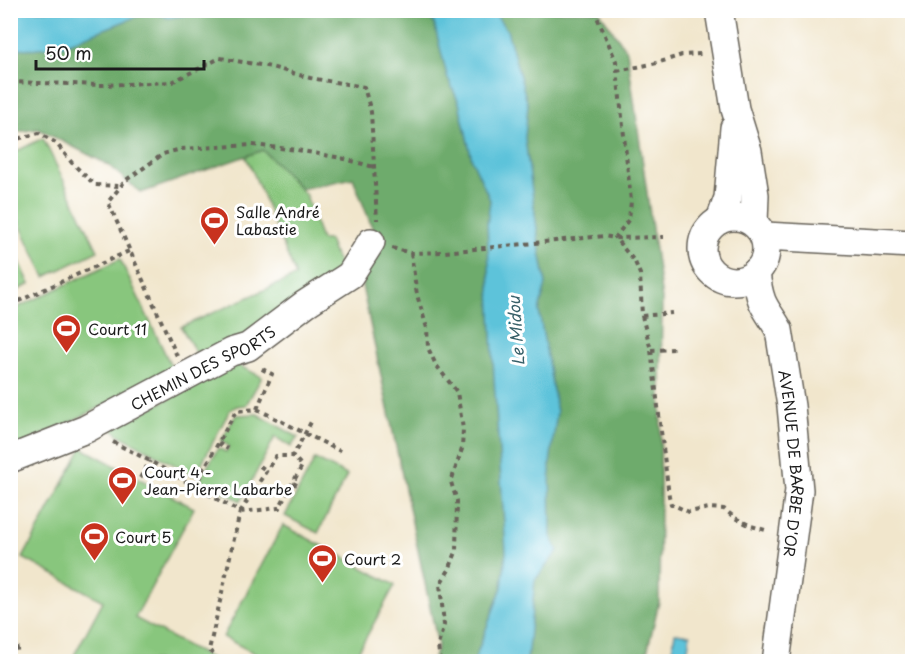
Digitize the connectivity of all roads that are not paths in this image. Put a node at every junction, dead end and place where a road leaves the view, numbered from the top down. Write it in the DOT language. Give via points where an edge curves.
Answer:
graph roads {
  1 [pos="719,10"];
  2 [pos="735,109"];
  3 [pos="720,220"];
  4 [pos="759,229"];
  5 [pos="375,243"];
  6 [pos="912,244"];
  7 [pos="756,272"];
  8 [pos="10,459"];
  9 [pos="776,662"];
  1 -- 2 [label="street"];
  2 -- 3 [label="street" via="728,198"];
  2 -- 4 [label="street" via="747,151"];
  3 -- 4 [label="street" via="746,218"];
  3 -- 7 [label="street" via="711,226 702,245 708,267 724,280 734,281"];
  4 -- 6 [label="street"];
  4 -- 7 [label="street" via="767,246 762,266"];
  5 -- 8 [label="street, CHEMIN DES SPORTS" via="350,274 248,347 231,352 86,429"];
  7 -- 9 [label="street, AVENUE DE BARBE D'OR" via="762,303 778,330 799,490"];
}
